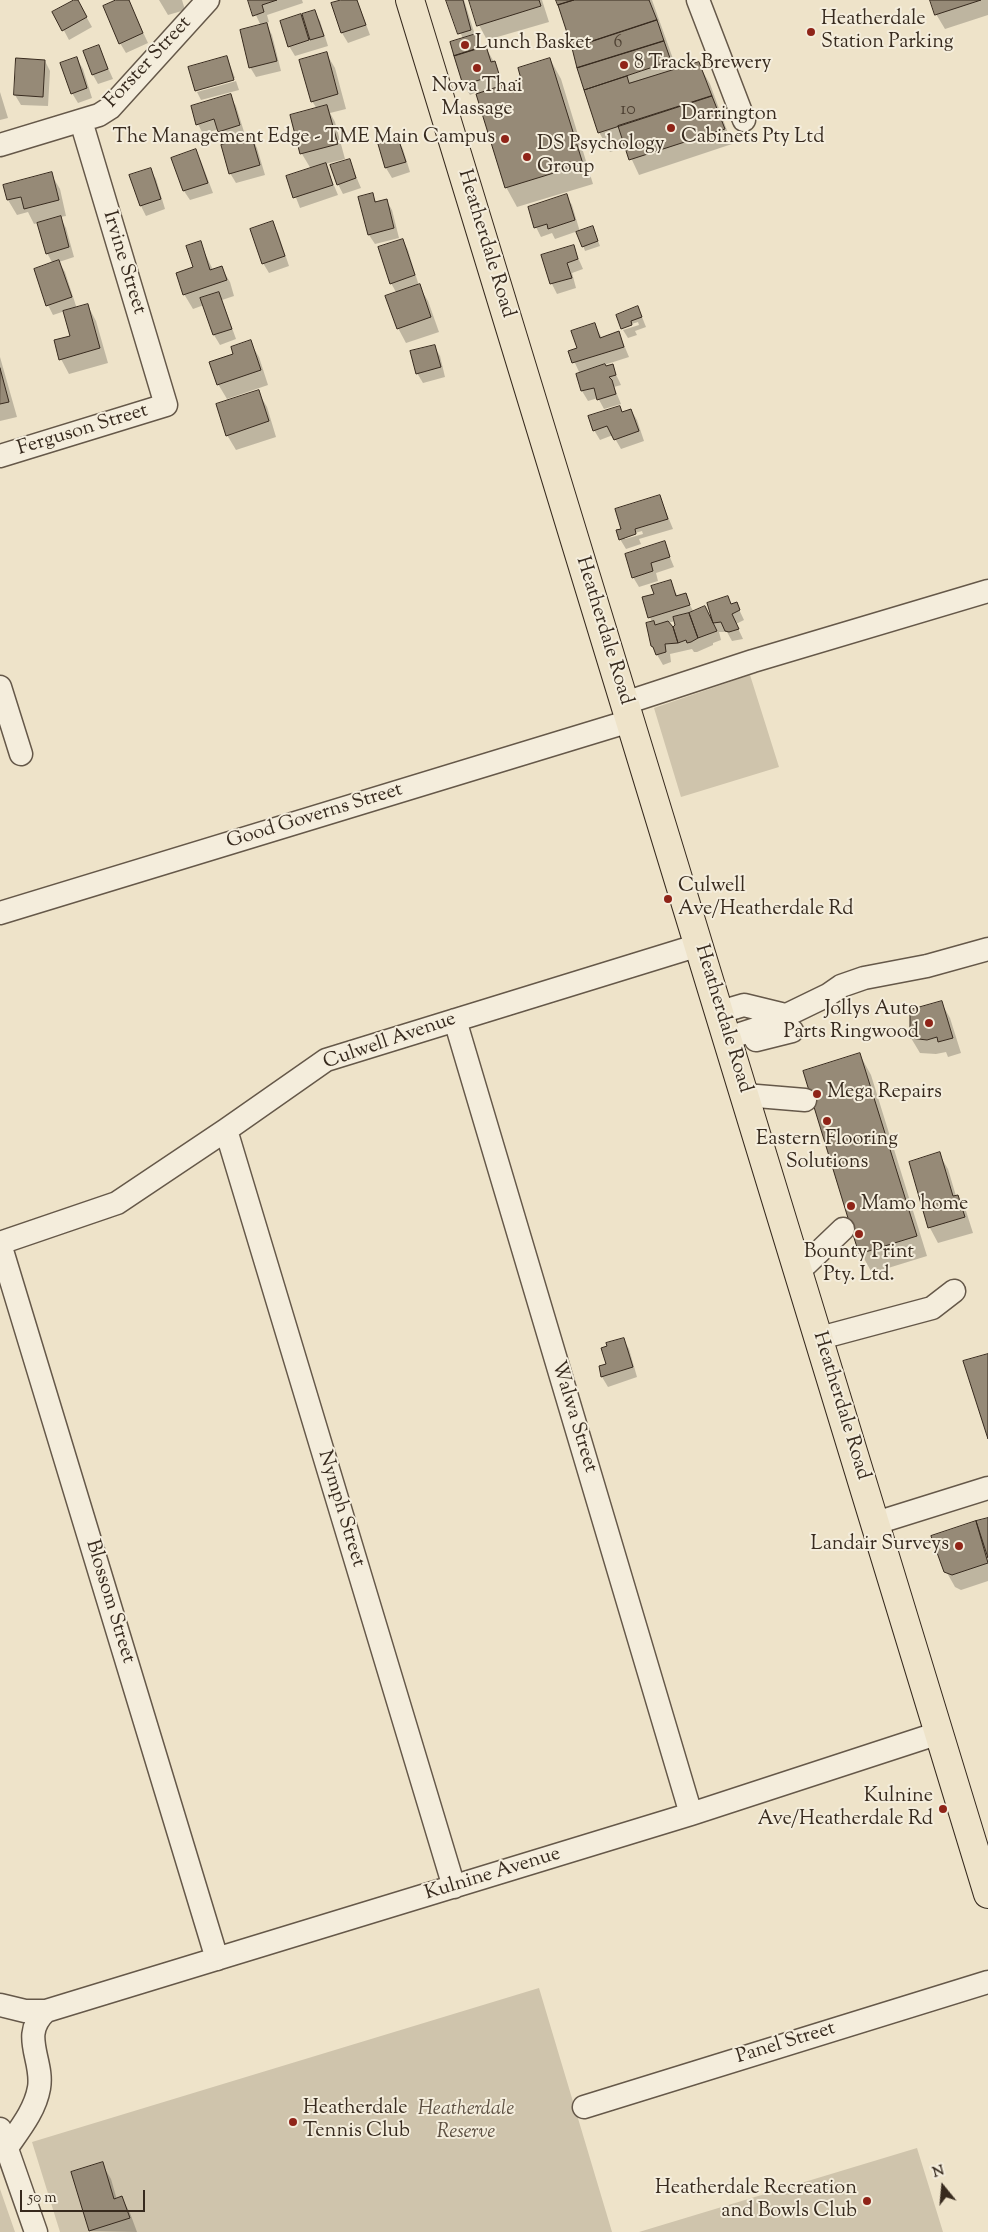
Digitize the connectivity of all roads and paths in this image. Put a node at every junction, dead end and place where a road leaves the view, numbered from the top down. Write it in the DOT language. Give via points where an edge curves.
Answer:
graph roads {
  1 [pos="208,0"];
  2 [pos="410,0"];
  3 [pos="698,0"];
  4 [pos="744,120"];
  5 [pos="81,121"];
  6 [pos="0,145"];
  7 [pos="166,405"];
  8 [pos="0,456"];
  9 [pos="988,591"];
  10 [pos="0,687"];
  11 [pos="3,711"];
  12 [pos="628,712"];
  13 [pos="21,754"];
  14 [pos="0,913"];
  15 [pos="699,945"];
  16 [pos="988,949"];
  17 [pos="720,1012"];
  18 [pos="455,1020"];
  19 [pos="789,1023"];
  20 [pos="729,1042"];
  21 [pos="746,1095"];
  22 [pos="805,1100"];
  23 [pos="226,1130"];
  24 [pos="843,1229"];
  25 [pos="0,1244"];
  26 [pos="799,1271"];
  27 [pos="954,1291"];
  28 [pos="820,1338"];
  29 [pos="988,1488"];
  30 [pos="876,1522"];
  31 [pos="939,1733"];
  32 [pos="691,1814"];
  33 [pos="454,1888"];
  34 [pos="988,1894"];
  35 [pos="217,1959"];
  36 [pos="988,1982"];
  37 [pos="0,2005"];
  38 [pos="46,2011"];
  39 [pos="584,2107"];
  40 [pos="3,2139"];
  41 [pos="36,2232"];
  1 -- 5 [label="street, Forster Street" via="110,108"];
  2 -- 12 [label="main road, Heatherdale Road"];
  3 -- 4 [label="street"];
  5 -- 6 [label="street, Forster Street"];
  5 -- 7 [label="street, Irvine Street"];
  7 -- 8 [label="street, Ferguson Street"];
  9 -- 12 [label="street, Good Governs Street" via="753,661"];
  10 -- 11 [label="street"];
  11 -- 13 [label="street"];
  12 -- 14 [label="street, Good Governs Street"];
  12 -- 15 [label="main road, Heatherdale Road"];
  15 -- 17 [label="main road, Heatherdale Road"];
  15 -- 18 [label="street, Culwell Avenue"];
  16 -- 19 [label="street" via="841,986"];
  17 -- 19 [label="street" via="744,1006"];
  17 -- 20 [label="main road, Heatherdale Road"];
  18 -- 23 [label="street, Culwell Avenue" via="326,1060"];
  18 -- 32 [label="street, Walwa Street"];
  19 -- 20 [label="street" via="762,1027"];
  20 -- 21 [label="main road, Heatherdale Road"];
  21 -- 22 [label="street"];
  21 -- 26 [label="main road, Heatherdale Road"];
  23 -- 25 [label="street, Culwell Avenue" via="117,1203"];
  23 -- 33 [label="street, Nymph Street"];
  24 -- 26 [label="street"];
  25 -- 35 [label="street, Blossom Street"];
  26 -- 28 [label="main road, Heatherdale Road"];
  27 -- 28 [label="street" via="932,1308"];
  28 -- 30 [label="main road, Heatherdale Road"];
  29 -- 30 [label="street"];
  30 -- 31 [label="main road, Heatherdale Road"];
  31 -- 32 [label="street, Kulnine Avenue"];
  31 -- 34 [label="main road, Heatherdale Road"];
  32 -- 33 [label="street, Kulnine Avenue"];
  33 -- 35 [label="street, Kulnine Avenue"];
  35 -- 38 [label="street, Kulnine Avenue"];
  36 -- 39 [label="street, Panel Street"];
  37 -- 38 [label="street, Kulnine Avenue"];
  38 -- 40 [label="street" via="36,2019 33,2034 40,2086 31,2112"];
  40 -- 41 [label="street"];
}
